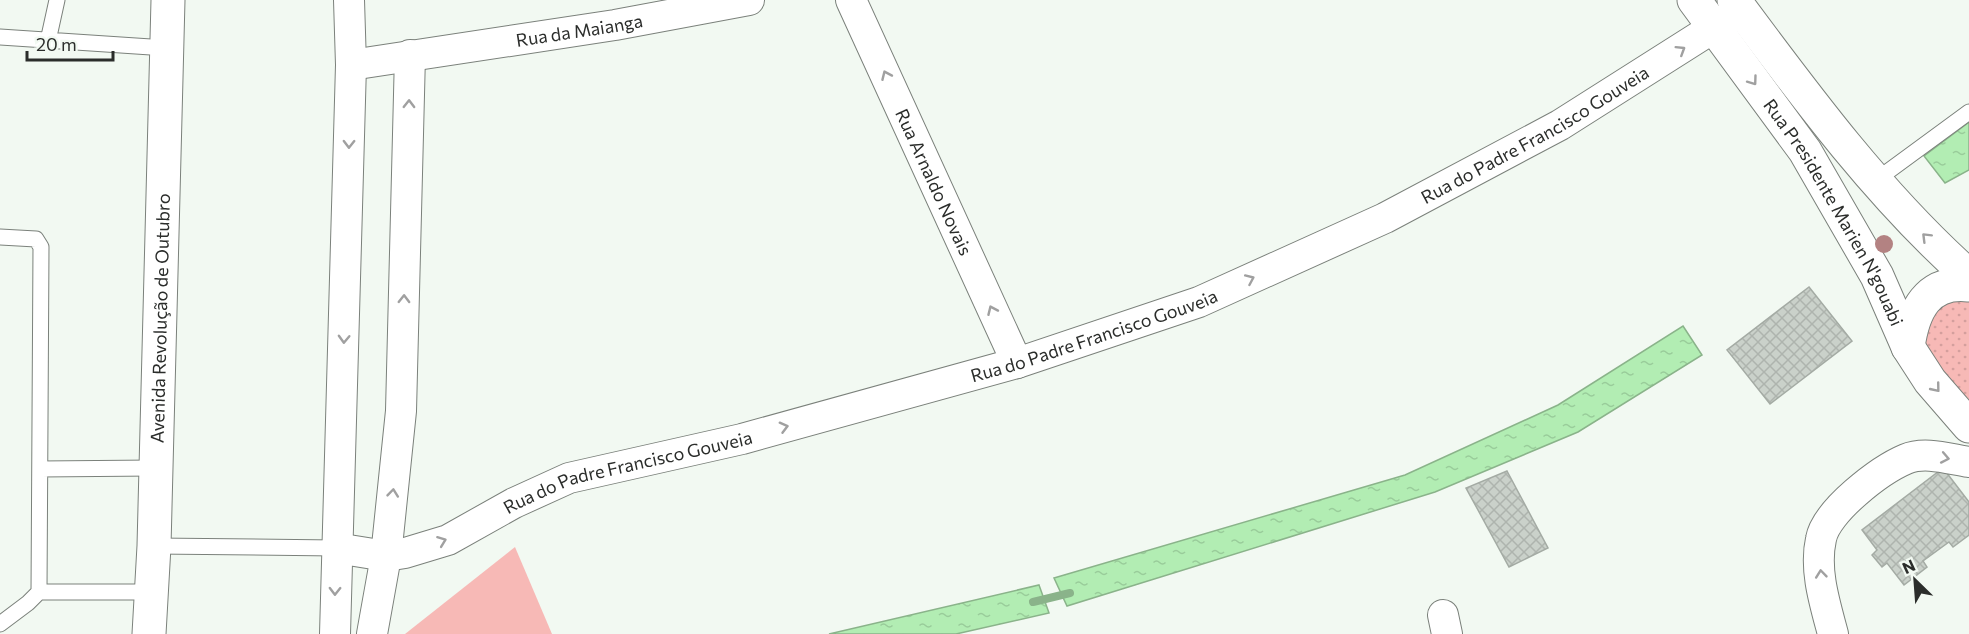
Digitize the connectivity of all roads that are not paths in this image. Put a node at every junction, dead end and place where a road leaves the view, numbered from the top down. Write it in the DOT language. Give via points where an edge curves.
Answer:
graph roads {
  1 [pos="57,0"];
  2 [pos="168,0"];
  3 [pos="349,0"];
  4 [pos="749,0"];
  5 [pos="851,0"];
  6 [pos="1694,0"];
  7 [pos="1743,3"];
  8 [pos="613,12"];
  9 [pos="1715,29"];
  10 [pos="0,37"];
  11 [pos="48,41"];
  12 [pos="166,48"];
  13 [pos="410,54"];
  14 [pos="351,65"];
  15 [pos="1969,112"];
  16 [pos="1875,181"];
  17 [pos="0,237"];
  18 [pos="1969,276"];
  19 [pos="1969,285"];
  20 [pos="1908,347"];
  21 [pos="1017,363"];
  22 [pos="1969,426"];
  23 [pos="1969,462"];
  24 [pos="154,468"];
  25 [pos="40,469"];
  26 [pos="154,546"];
  27 [pos="336,548"];
  28 [pos="386,556"];
  29 [pos="39,592"];
  30 [pos="150,592"];
  31 [pos="0,624"];
  32 [pos="149,634"];
  33 [pos="335,634"];
  34 [pos="372,634"];
  35 [pos="1833,634"];
  1 -- 11 [label="lane"];
  2 -- 12 [label="street, Avenida Revolução de Outubro"];
  3 -- 14 [label="street"];
  4 -- 8 [label="street, Rua da Maianga"];
  21 -- 5 [label="street, Rua Arnaldo Novais, one-way"];
  6 -- 9 [label="street, Rua Presidente Marien N'gouabi"];
  7 -- 9 [label="street, Rua do Padre Francisco Gouveia"];
  7 -- 16 [label="street, Rua Presidente Marien N'gouabi"];
  8 -- 13 [label="street, Rua da Maianga"];
  9 -- 20 [label="street, Rua Presidente Marien N'gouabi, one-way" via="1805,151 1877,276"];
  21 -- 9 [label="street, Rua do Padre Francisco Gouveia, one-way" via="1199,302 1385,218 1560,124"];
  10 -- 11 [label="lane"];
  11 -- 12 [label="lane"];
  12 -- 24 [label="street, Avenida Revolução de Outubro"];
  13 -- 14 [label="street"];
  28 -- 13 [label="street, one-way" via="401,411"];
  14 -- 27 [label="street, one-way"];
  15 -- 16 [label="lane"];
  18 -- 16 [label="street, Rua Presidente Marien N'gouabi, one-way" via="1925,237"];
  17 -- 25 [label="lane" via="36,239 41,247"];
  19 -- 20 [label="street" via="1954,283 1929,295 1912,319"];
  20 -- 22 [label="street, Rua Presidente Marien N'gouabi, one-way" via="1930,381"];
  28 -- 21 [label="street, Rua do Padre Francisco Gouveia, one-way" via="448,540 569,478 742,439"];
  35 -- 23 [label="street, one-way" via="1819,572 1821,537 1838,510 1858,490 1907,458 1932,455"];
  24 -- 25 [label="lane"];
  24 -- 26 [label="street, Avenida Revolução de Outubro"];
  25 -- 29 [label="lane"];
  26 -- 27 [label="lane"];
  26 -- 30 [label="street, Avenida Revolução de Outubro"];
  27 -- 28 [label="street, Rua do Padre Francisco Gouveia"];
  27 -- 33 [label="street, one-way"];
  28 -- 34 [label="street"];
  29 -- 30 [label="lane"];
  29 -- 31 [label="lane"];
  30 -- 32 [label="street, Avenida Revolução de Outubro"];
}
